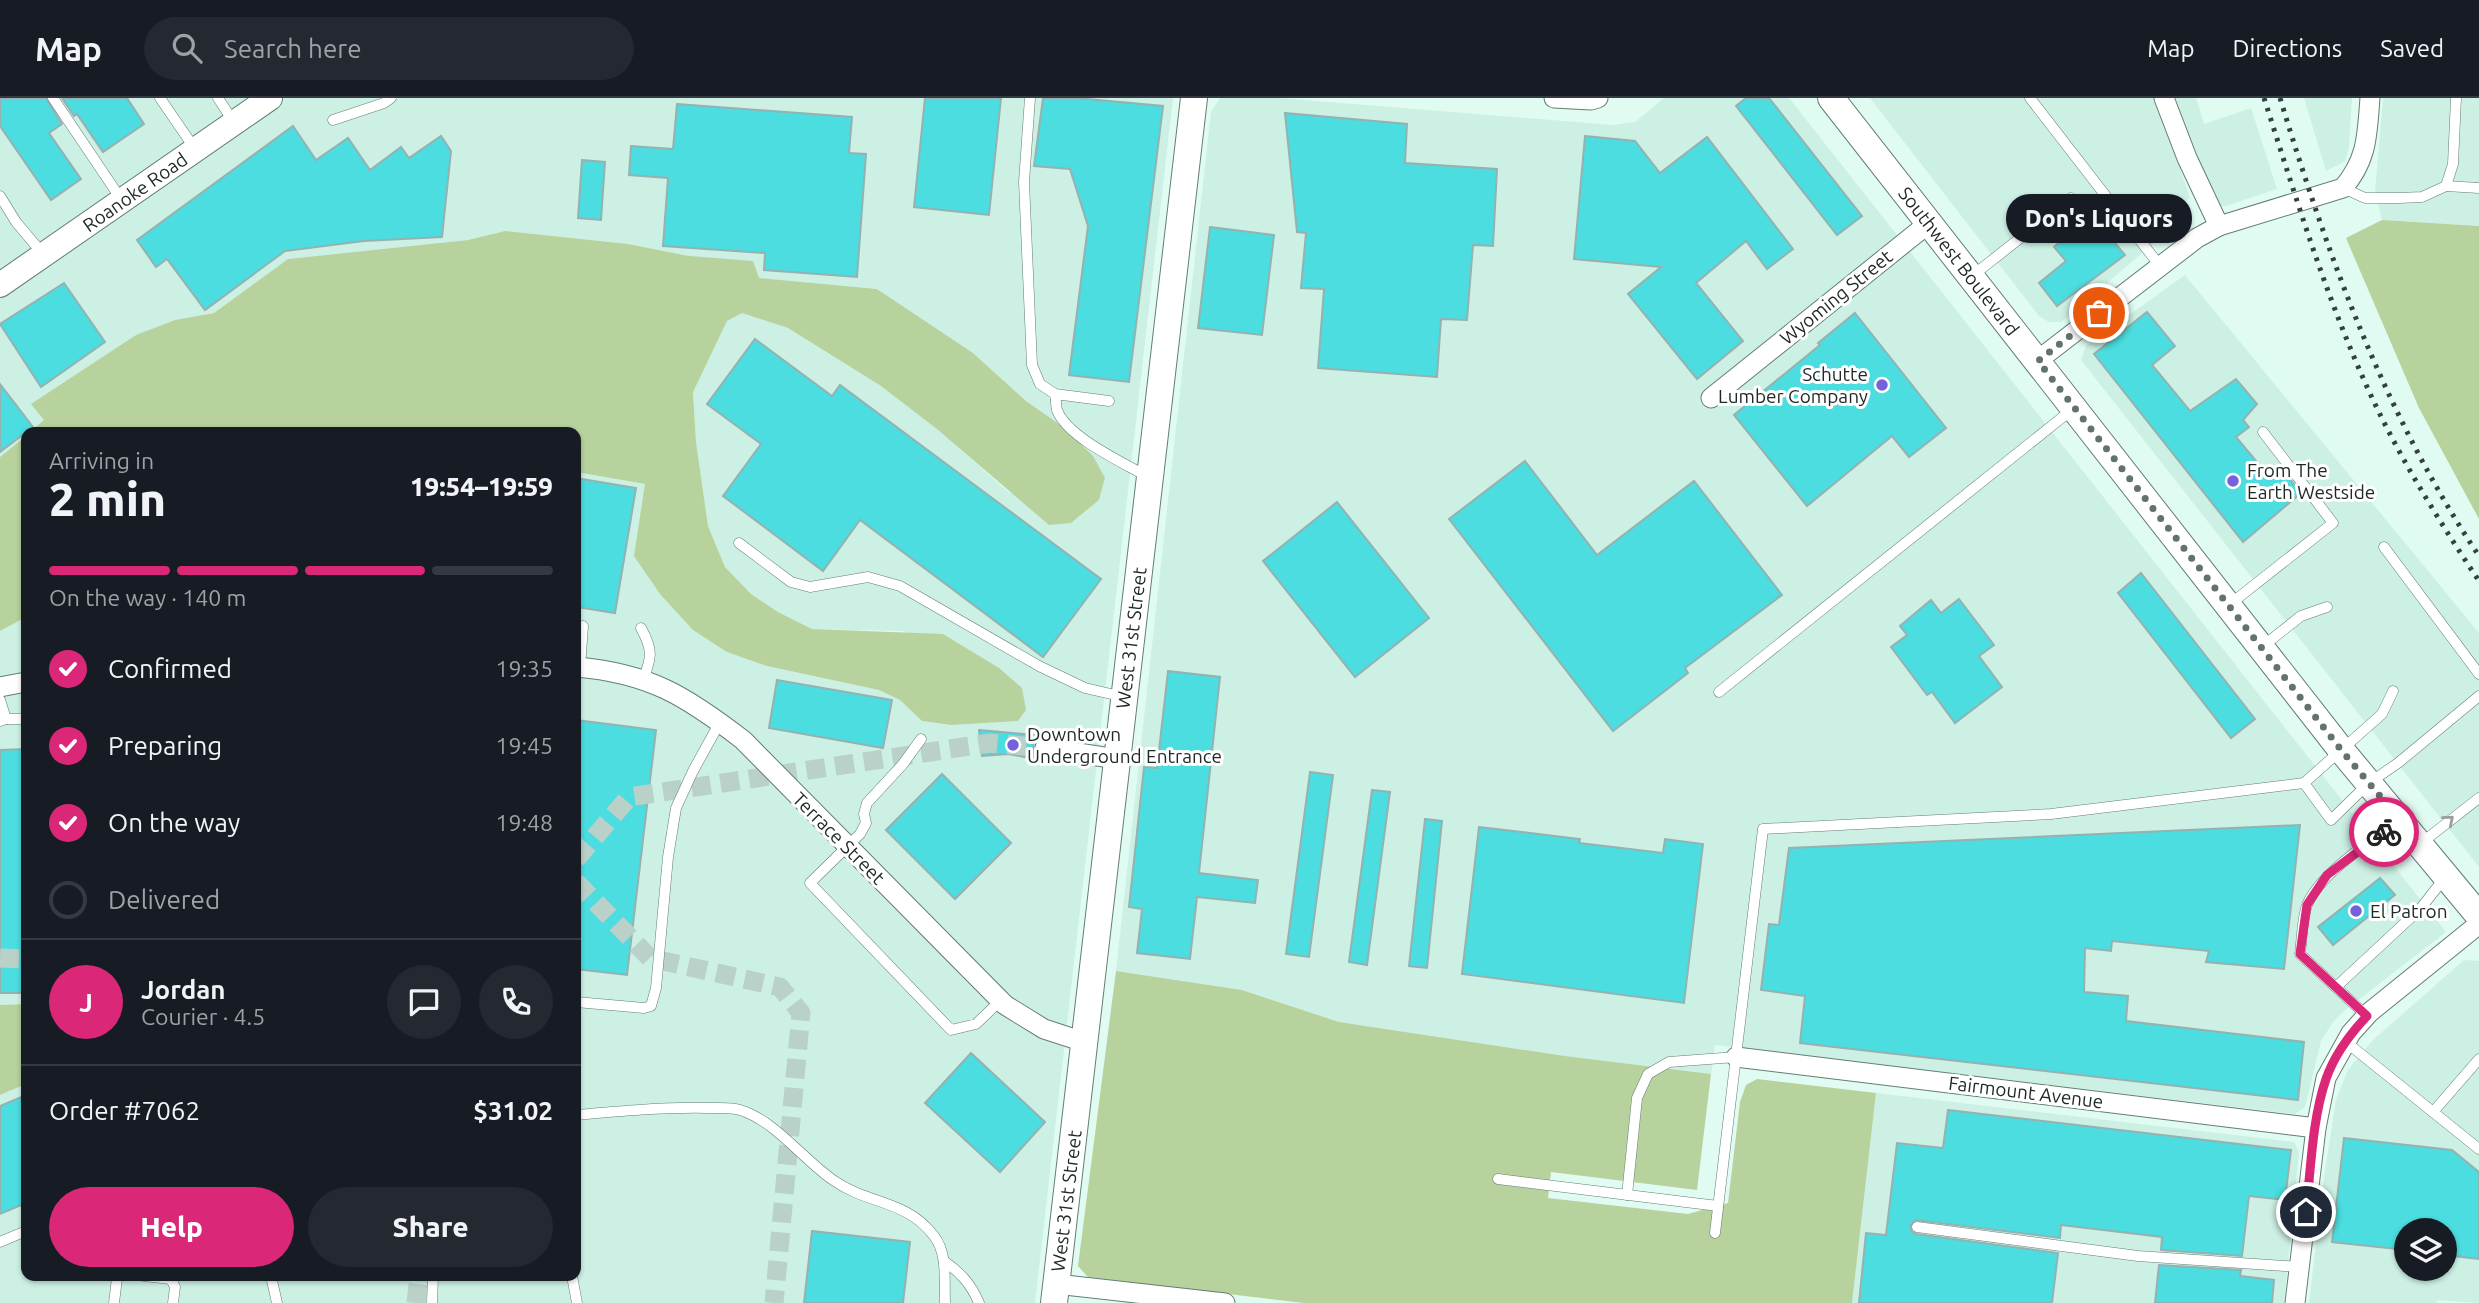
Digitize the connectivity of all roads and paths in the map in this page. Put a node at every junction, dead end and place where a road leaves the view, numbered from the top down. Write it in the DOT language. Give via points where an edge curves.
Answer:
graph roads {
  1 [pos="53,98"];
  2 [pos="160,98"];
  3 [pos="218,98"];
  4 [pos="270,98"];
  5 [pos="391,98"];
  6 [pos="1030,98"];
  7 [pos="1194,98"];
  8 [pos="1554,98"];
  9 [pos="1598,98"];
  10 [pos="1831,98"];
  11 [pos="2030,98"];
  12 [pos="2164,98"];
  13 [pos="2370,98"];
  14 [pos="2456,98"];
  15 [pos="333,120"];
  16 [pos="234,122"];
  17 [pos="195,150"];
  18 [pos="2446,186"];
  19 [pos="2343,188"];
  20 [pos="2479,188"];
  21 [pos="0,196"];
  22 [pos="2071,198"];
  23 [pos="122,201"];
  24 [pos="1929,223"];
  25 [pos="2219,226"];
  26 [pos="44,255"];
  27 [pos="2160,266"];
  28 [pos="1972,277"];
  29 [pos="0,285"];
  30 [pos="2038,361"];
  31 [pos="1055,394"];
  32 [pos="1711,398"];
  33 [pos="1109,401"];
  34 [pos="2074,408"];
  35 [pos="2263,432"];
  36 [pos="1149,477"];
  37 [pos="739,543"];
  38 [pos="2384,547"];
  39 [pos="2228,605"];
  40 [pos="2327,607"];
  41 [pos="583,626"];
  42 [pos="641,628"];
  43 [pos="581,642"];
  44 [pos="2261,647"];
  45 [pos="581,667"];
  46 [pos="2479,674"];
  47 [pos="643,680"];
  48 [pos="21,683"];
  49 [pos="0,687"];
  50 [pos="2393,691"];
  51 [pos="1719,692"];
  52 [pos="2479,696"];
  53 [pos="1124,697"];
  54 [pos="0,700"];
  55 [pos="20,719"];
  56 [pos="3,720"];
  57 [pos="720,722"];
  58 [pos="921,740"];
  59 [pos="1045,748"];
  60 [pos="2342,751"];
  61 [pos="1117,759"];
  62 [pos="2304,783"];
  63 [pos="2369,783"];
  64 [pos="2479,798"];
  65 [pos="2401,821"];
  66 [pos="2420,844"];
  67 [pos="847,845"];
  68 [pos="2446,876"];
  69 [pos="2479,916"];
  70 [pos="2479,924"];
  71 [pos="2336,987"];
  72 [pos="1000,1001"];
  73 [pos="581,1002"];
  74 [pos="2367,1016"];
  75 [pos="1084,1042"];
  76 [pos="2346,1042"];
  77 [pos="1736,1056"];
  78 [pos="2479,1059"];
  79 [pos="2433,1112"];
  80 [pos="581,1115"];
  81 [pos="2316,1128"];
  82 [pos="2479,1149"];
  83 [pos="1498,1179"];
  84 [pos="1627,1195"];
  85 [pos="1718,1206"];
  86 [pos="1917,1227"];
  87 [pos="21,1233"];
  88 [pos="1715,1233"];
  89 [pos="0,1242"];
  90 [pos="944,1261"];
  91 [pos="2299,1267"];
  92 [pos="117,1281"];
  93 [pos="173,1281"];
  94 [pos="272,1281"];
  95 [pos="433,1281"];
  96 [pos="573,1281"];
  97 [pos="1055,1294"];
  98 [pos="114,1303"];
  99 [pos="173,1303"];
  100 [pos="277,1303"];
  101 [pos="432,1303"];
  102 [pos="577,1303"];
  103 [pos="944,1303"];
  104 [pos="979,1303"];
  105 [pos="1226,1303"];
  106 [pos="2295,1303"];
  1 -- 23 [label="lane"];
  2 -- 17 [label="lane"];
  3 -- 16 [label="lane"];
  4 -- 16 [label="street, Roanoke Road"];
  5 -- 15 [label="lane"];
  6 -- 31 [label="lane" via="1024,182 1032,365 1040,384"];
  7 -- 36 [label="main road, West 31st Street"];
  8 -- 9 [label="street"];
  10 -- 24 [label="main road, Southwest Boulevard"];
  11 -- 27 [label="lane"];
  12 -- 25 [label="street"];
  13 -- 19 [label="street" via="2367,146"];
  14 -- 18 [label="lane" via="2454,164"];
  16 -- 17 [label="street, Roanoke Road"];
  17 -- 23 [label="street, Roanoke Road"];
  18 -- 19 [label="lane" via="2422,197 2399,198 2365,198"];
  18 -- 20 [label="lane"];
  19 -- 25 [label="street"];
  21 -- 26 [label="lane"];
  22 -- 28 [label="lane"];
  23 -- 26 [label="street, Roanoke Road"];
  24 -- 28 [label="main road, Southwest Boulevard"];
  24 -- 32 [label="street, Wyoming Street"];
  25 -- 27 [label="street"];
  26 -- 29 [label="street, Roanoke Road"];
  27 -- 30 [label="street"];
  28 -- 30 [label="main road, Southwest Boulevard"];
  30 -- 34 [label="main road, Southwest Boulevard"];
  31 -- 33 [label="lane"];
  31 -- 36 [label="lane" via="1057,411 1068,427"];
  34 -- 39 [label="main road, Southwest Boulevard"];
  34 -- 51 [label="lane"];
  35 -- 39 [label="lane" via="2333,523"];
  36 -- 53 [label="main road, West 31st Street"];
  37 -- 53 [label="lane" via="791,582 810,587 868,577 900,586 1050,671 1085,688"];
  38 -- 46 [label="lane"];
  39 -- 44 [label="main road, Southwest Boulevard"];
  40 -- 44 [label="lane" via="2301,616"];
  41 -- 43 [label="lane"];
  42 -- 47 [label="lane" via="650,643 651,659"];
  44 -- 60 [label="main road, Southwest Boulevard"];
  45 -- 47 [label="street, Terrace Street"];
  47 -- 57 [label="street, Terrace Street" via="701,707"];
  48 -- 49 [label="street"];
  50 -- 60 [label="lane" via="2382,714"];
  52 -- 63 [label="lane"];
  53 -- 61 [label="main road, West 31st Street"];
  54 -- 56 [label="lane"];
  55 -- 56 [label="lane"];
  57 -- 67 [label="street, Terrace Street"];
  57 -- 73 [label="lane" via="676,808 651,1006"];
  58 -- 67 [label="lane" via="867,803 866,823"];
  59 -- 61 [label="street"];
  60 -- 62 [label="lane"];
  60 -- 63 [label="main road, Southwest Boulevard"];
  61 -- 75 [label="main road, West 31st Street"];
  62 -- 63 [label="lane" via="2331,820"];
  62 -- 77 [label="lane" via="2051,814 1763,829"];
  63 -- 65 [label="main road, Southwest Boulevard"];
  66 -- 64 [label="lane, one-way"];
  65 -- 66 [label="main road, Southwest Boulevard"];
  65 -- 71 [label="lane" via="2327,875 2307,905 2300,954"];
  66 -- 68 [label="main road, Southwest Boulevard"];
  67 -- 72 [label="street, Terrace Street"];
  67 -- 72 [label="lane" via="810,883 951,1030 976,1024"];
  68 -- 69 [label="main road, Southwest Boulevard"];
  68 -- 71 [label="lane" via="2421,908"];
  70 -- 74 [label="street"];
  71 -- 74 [label="lane"];
  72 -- 75 [label="street, Terrace Street" via="1044,1029"];
  74 -- 76 [label="street"];
  75 -- 97 [label="main road, West 31st Street"];
  76 -- 79 [label="lane"];
  76 -- 81 [label="street" via="2326,1077"];
  77 -- 81 [label="street, Fairmount Avenue"];
  77 -- 84 [label="lane" via="1669,1062 1648,1074 1637,1098"];
  77 -- 85 [label="lane"];
  78 -- 79 [label="lane"];
  79 -- 82 [label="lane"];
  80 -- 90 [label="lane" via="679,1107 738,1109 758,1118 834,1181 903,1208 936,1238"];
  81 -- 91 [label="street"];
  83 -- 84 [label="lane"];
  84 -- 85 [label="lane"];
  85 -- 88 [label="lane"];
  86 -- 91 [label="lane" via="2138,1255"];
  87 -- 89 [label="lane"];
  90 -- 103 [label="lane"];
  90 -- 104 [label="lane" via="961,1273"];
  91 -- 106 [label="street"];
  92 -- 98 [label="lane"];
  93 -- 99 [label="lane"];
  94 -- 100 [label="lane"];
  95 -- 101 [label="lane"];
  96 -- 102 [label="lane"];
  97 -- 105 [label="street"];
}
